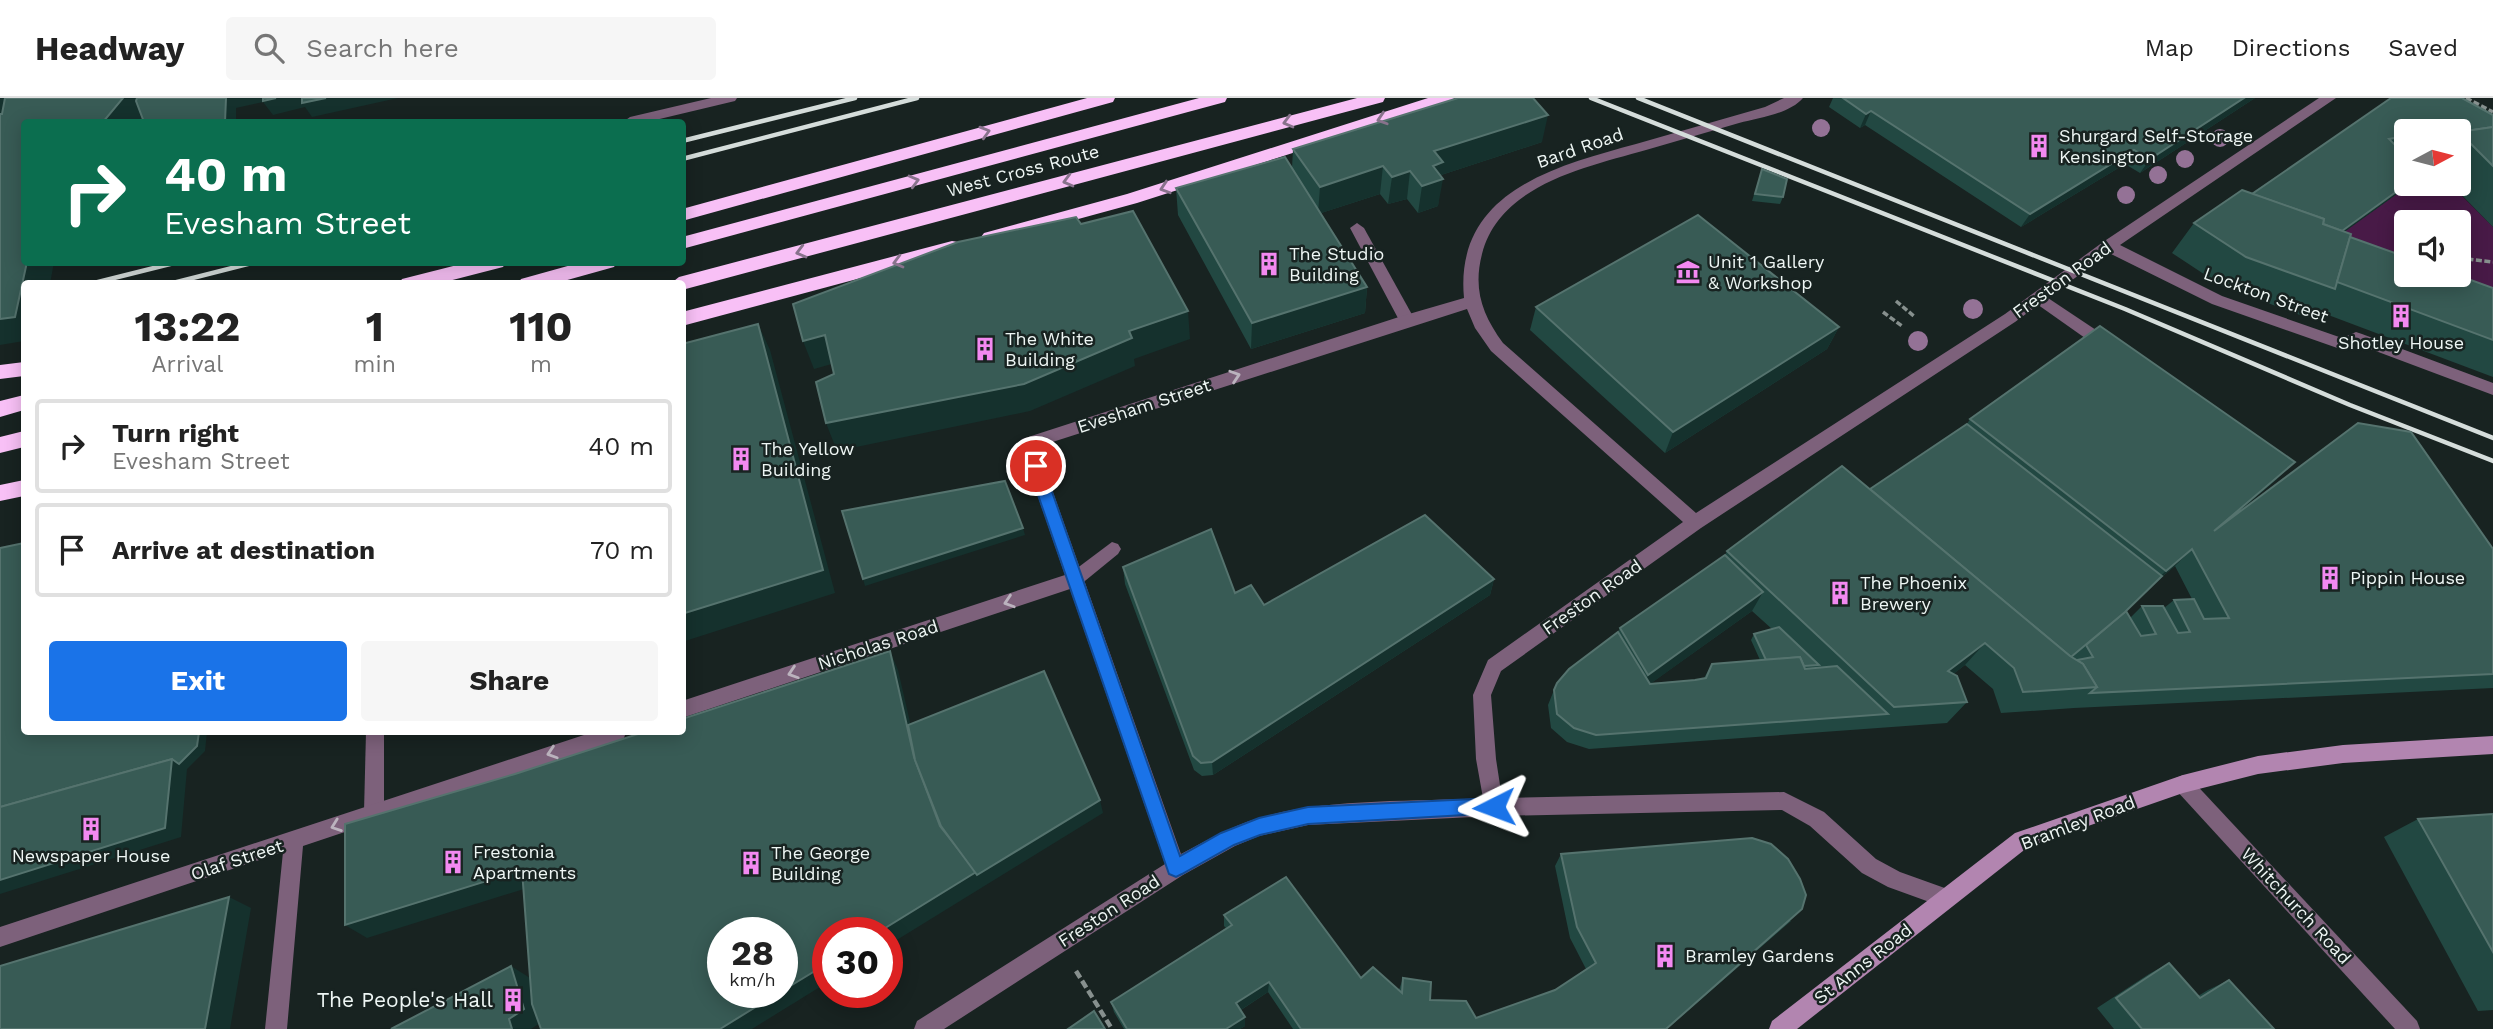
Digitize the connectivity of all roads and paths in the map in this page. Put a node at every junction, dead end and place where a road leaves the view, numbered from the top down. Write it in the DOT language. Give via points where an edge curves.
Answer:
graph roads {
  1 [pos="730,98"];
  2 [pos="1219,98"];
  3 [pos="1377,98"];
  4 [pos="1447,98"];
  5 [pos="1796,98"];
  6 [pos="2329,98"];
  7 [pos="2466,98"];
  8 [pos="1105,99"];
  9 [pos="2493,112"];
  10 [pos="642,119"];
  11 [pos="686,214"];
  12 [pos="1357,228"];
  13 [pos="686,242"];
  14 [pos="2108,247"];
  15 [pos="2471,259"];
  16 [pos="2493,262"];
  17 [pos="481,266"];
  18 [pos="593,266"];
  19 [pos="424,280"];
  20 [pos="542,280"];
  21 [pos="686,282"];
  22 [pos="2039,298"];
  23 [pos="1474,301"];
  24 [pos="1896,301"];
  25 [pos="1884,312"];
  26 [pos="1916,317"];
  27 [pos="686,318"];
  28 [pos="1407,320"];
  29 [pos="1902,326"];
  30 [pos="2118,353"];
  31 [pos="21,369"];
  32 [pos="0,372"];
  33 [pos="2493,389"];
  34 [pos="21,404"];
  35 [pos="0,409"];
  36 [pos="21,440"];
  37 [pos="0,445"];
  38 [pos="21,489"];
  39 [pos="0,493"];
  40 [pos="1695,523"];
  41 [pos="1112,549"];
  42 [pos="1074,580"];
  43 [pos="686,709"];
  44 [pos="375,735"];
  45 [pos="608,735"];
  46 [pos="2493,746"];
  47 [pos="2183,784"];
  48 [pos="1494,807"];
  49 [pos="374,812"];
  50 [pos="294,841"];
  51 [pos="1176,868"];
  52 [pos="1946,898"];
  53 [pos="0,937"];
  54 [pos="1059,943"];
  55 [pos="276,1029"];
  56 [pos="925,1029"];
  57 [pos="1112,1029"];
  58 [pos="1780,1029"];
  59 [pos="2409,1029"];
  1 -- 10 [label="street"];
  13 -- 2 [label="highway, West Cross Route, one-way"];
  3 -- 21 [label="highway, West Cross Route, one-way"];
  4 -- 27 [label="highway, one-way" via="1131,199"];
  5 -- 23 [label="street, Bard Road" via="1770,110 1598,159 1541,180 1515,196 1495,215 1475,248 1470,280"];
  6 -- 14 [label="street, Freston Road"];
  7 -- 9 [label="path"];
  11 -- 8 [label="highway, one-way"];
  12 -- 28 [label="street"];
  14 -- 22 [label="street, Freston Road"];
  14 -- 33 [label="street, Lockton Street" via="2217,300 2343,344 2356,338"];
  15 -- 16 [label="path"];
  17 -- 19 [label="highway"];
  18 -- 20 [label="highway"];
  22 -- 30 [label="street"];
  22 -- 40 [label="street, Freston Road"];
  23 -- 28 [label="street"];
  23 -- 40 [label="street, Bard Road" via="1477,316 1497,347"];
  24 -- 26 [label="path"];
  25 -- 29 [label="path"];
  42 -- 28 [label="street, Evesham Street, one-way" via="1028,444"];
  31 -- 32 [label="highway"];
  34 -- 35 [label="highway"];
  36 -- 37 [label="highway"];
  38 -- 39 [label="highway"];
  40 -- 48 [label="street, Freston Road" via="1494,666 1482,695"];
  41 -- 42 [label="street"];
  42 -- 43 [label="street, Nicholas Road, one-way"];
  42 -- 51 [label="street, Evesham Street"];
  44 -- 49 [label="street"];
  45 -- 49 [label="street, one-way"];
  46 -- 47 [label="street, Bramley Road" via="2299,758"];
  47 -- 52 [label="street, Bramley Road" via="2022,840"];
  47 -- 59 [label="street, Whitchurch Road"];
  48 -- 51 [label="street, Freston Road" via="1308,816 1228,839"];
  48 -- 52 [label="street" via="1784,801 1817,819 1869,866"];
  49 -- 50 [label="street, one-way"];
  50 -- 53 [label="street, Olaf Street"];
  50 -- 55 [label="street, Olaf Street"];
  51 -- 54 [label="street, Freston Road"];
  52 -- 58 [label="street, St Anns Road"];
  54 -- 56 [label="street, Freston Road"];
  54 -- 57 [label="path"];
}
